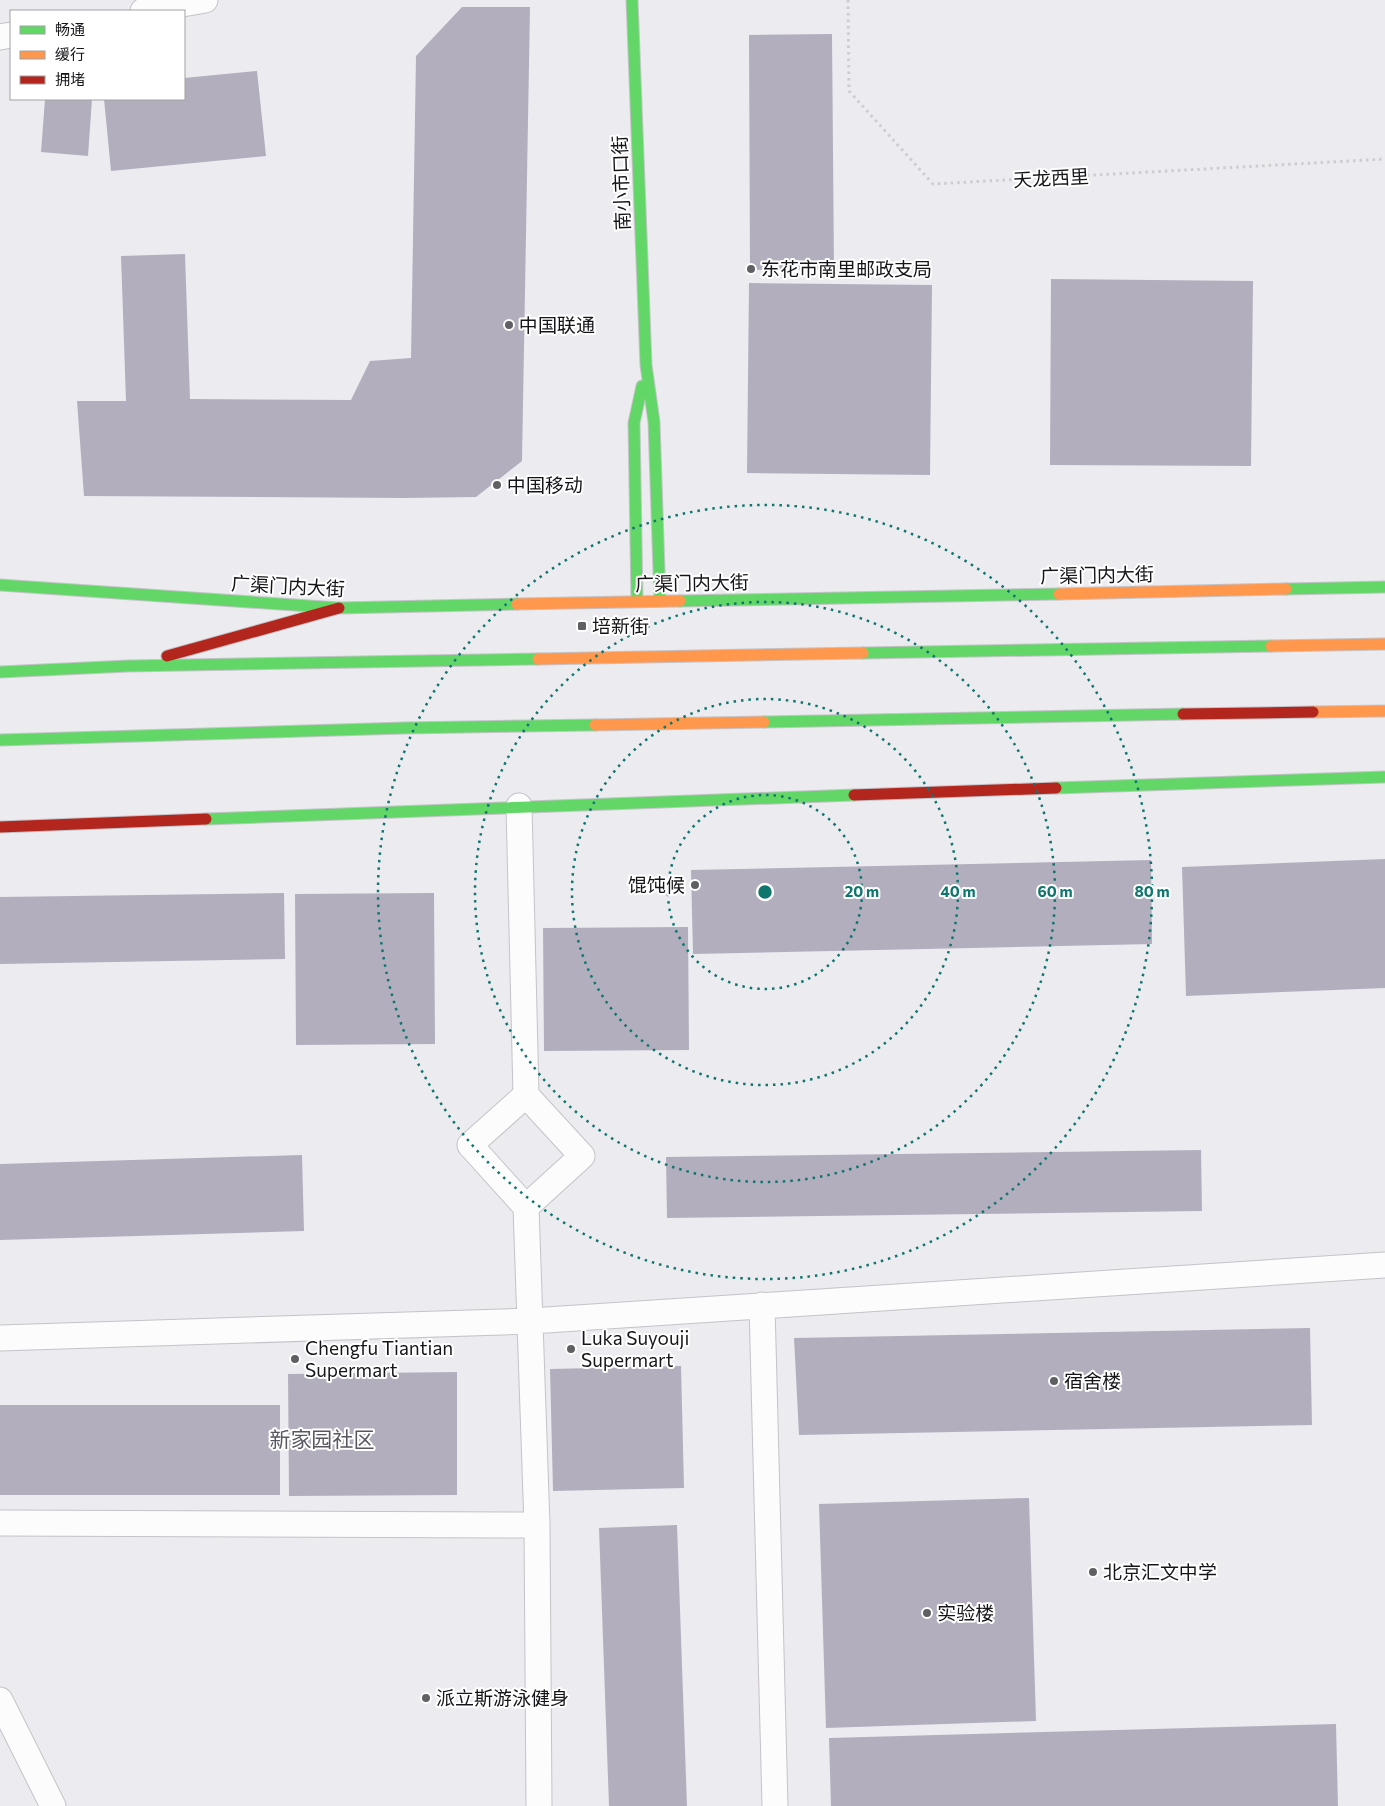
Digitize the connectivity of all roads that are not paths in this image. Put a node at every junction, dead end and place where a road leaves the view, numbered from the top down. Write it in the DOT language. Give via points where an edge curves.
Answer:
graph roads {
  1 [pos="205,0"];
  2 [pos="632,0"];
  3 [pos="149,10"];
  4 [pos="646,365"];
  5 [pos="0,586"];
  6 [pos="1385,586"];
  7 [pos="660,601"];
  8 [pos="637,602"];
  9 [pos="339,608"];
  10 [pos="1385,644"];
  11 [pos="128,666"];
  12 [pos="0,672"];
  13 [pos="1385,711"];
  14 [pos="0,740"];
  15 [pos="1385,777"];
  16 [pos="519,806"];
  17 [pos="0,827"];
  18 [pos="526,1094"];
  19 [pos="526,1207"];
  20 [pos="1385,1265"];
  21 [pos="762,1305"];
  22 [pos="530,1321"];
  23 [pos="0,1338"];
  24 [pos="0,1523"];
  25 [pos="537,1525"];
  26 [pos="0,1700"];
  27 [pos="53,1806"];
  28 [pos="539,1806"];
  29 [pos="775,1806"];
  1 -- 3 [label="street"];
  2 -- 4 [label="street, 南小市口街"];
  4 -- 7 [label="street, 南小市口街" via="654,422"];
  4 -- 8 [label="street, 南小市口街" via="634,423"];
  5 -- 9 [label="street, 广渠门内大街"];
  6 -- 7 [label="street, 广渠门内大街"];
  7 -- 8 [label="street, 广渠门内大街"];
  8 -- 9 [label="street, 广渠门内大街"];
  9 -- 11 [label="street"];
  10 -- 11 [label="street"];
  11 -- 12 [label="street"];
  13 -- 14 [label="street" via="404,728"];
  15 -- 16 [label="street"];
  16 -- 17 [label="street"];
  16 -- 18 [label="street"];
  18 -- 19 [label="street" via="470,1145"];
  18 -- 19 [label="street" via="582,1156"];
  19 -- 22 [label="street"];
  20 -- 21 [label="street"];
  21 -- 22 [label="street"];
  21 -- 29 [label="street"];
  22 -- 23 [label="street"];
  22 -- 25 [label="street"];
  24 -- 25 [label="street"];
  25 -- 28 [label="street"];
  26 -- 27 [label="street"];
}
